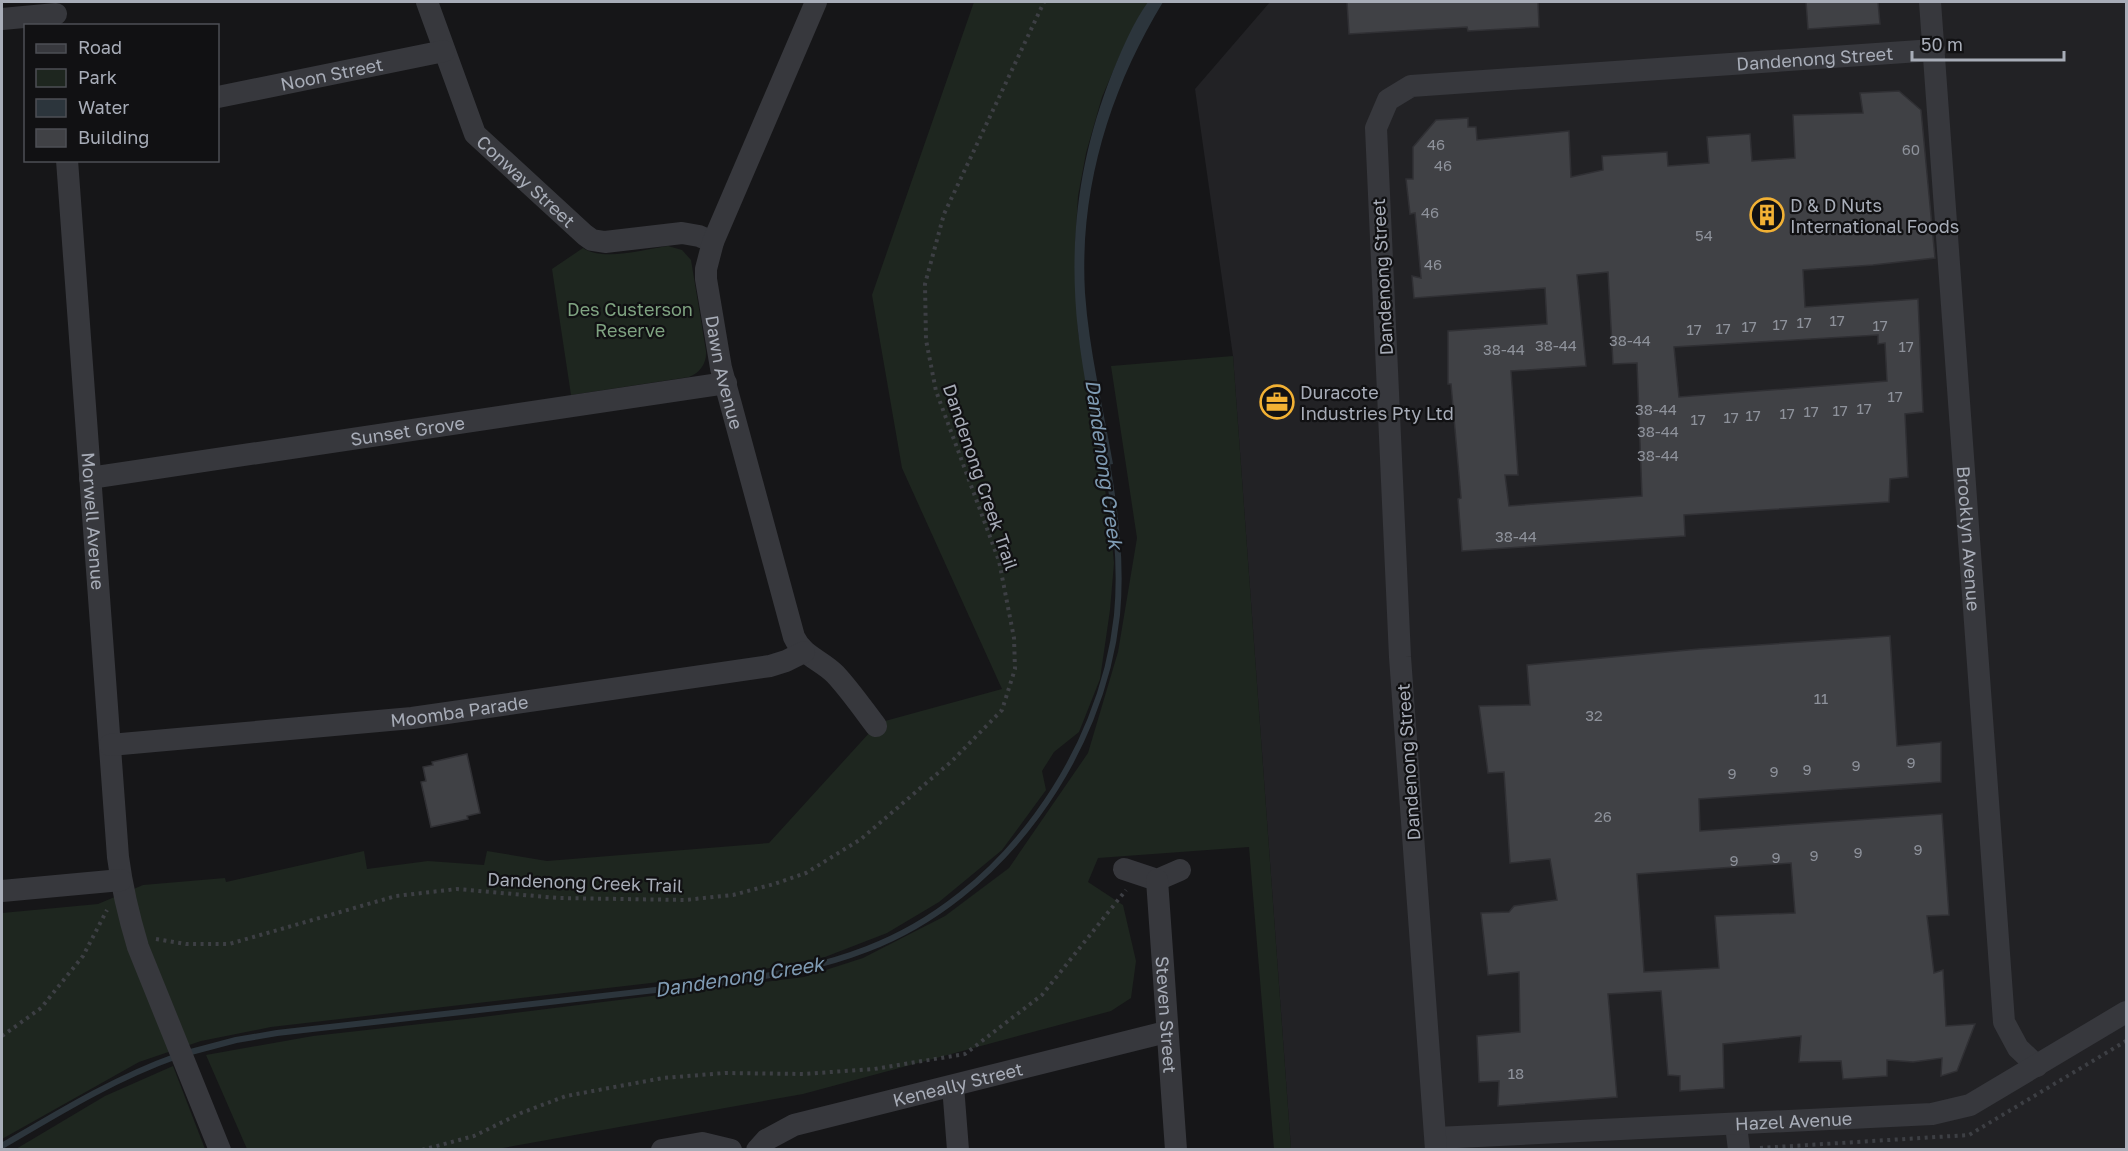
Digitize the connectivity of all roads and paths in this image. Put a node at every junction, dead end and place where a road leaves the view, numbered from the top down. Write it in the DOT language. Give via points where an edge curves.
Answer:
graph roads {
  1 [pos="427,2"];
  2 [pos="816,2"];
  3 [pos="1044,2"];
  4 [pos="1930,2"];
  5 [pos="56,14"];
  6 [pos="2,19"];
  7 [pos="1934,50"];
  8 [pos="444,51"];
  9 [pos="219,97"];
  10 [pos="67,162"];
  11 [pos="713,242"];
  12 [pos="726,383"];
  13 [pos="90,478"];
  14 [pos="804,652"];
  15 [pos="876,726"];
  16 [pos="110,745"];
  17 [pos="1180,870"];
  18 [pos="1140,874"];
  19 [pos="123,890"];
  20 [pos="2,891"];
  21 [pos="153,939"];
  22 [pos="2127,1012"];
  23 [pos="1166,1032"];
  24 [pos="2,1036"];
  25 [pos="2037,1066"];
  26 [pos="953,1086"];
  27 [pos="1736,1125"];
  28 [pos="1436,1144"];
  29 [pos="220,1149"];
  30 [pos="422,1149"];
  31 [pos="662,1149"];
  32 [pos="731,1149"];
  33 [pos="757,1149"];
  34 [pos="958,1149"];
  35 [pos="1176,1149"];
  36 [pos="1739,1149"];
  1 -- 8 [label="street, Conway Street"];
  2 -- 11 [label="street, Dawn Avenue"];
  3 -- 21 [label="path, Dandenong Creek Trail" via="944,214 926,284 926,340 936,391 999,561 1014,638 1015,669 1002,710 952,761 861,839 806,873 774,884 733,895 685,900 558,898 457,889 396,896 229,944"];
  4 -- 7 [label="street, Brooklyn Avenue"];
  5 -- 6 [label="street"];
  7 -- 25 [label="street, Brooklyn Avenue" via="2004,1022 2018,1048"];
  7 -- 28 [label="street, Dandenong Street" via="1411,86 1388,100 1376,128 1400,657"];
  8 -- 9 [label="street, Noon Street"];
  8 -- 11 [label="street, Conway Street" via="475,134 592,240 605,242 682,233"];
  10 -- 13 [label="street, Morwell Avenue"];
  11 -- 12 [label="street, Dawn Avenue" via="706,279 716,347"];
  12 -- 13 [label="street, Sunset Grove"];
  12 -- 14 [label="street, Dawn Avenue" via="794,637"];
  13 -- 16 [label="street, Morwell Avenue"];
  14 -- 15 [label="street" via="835,674"];
  14 -- 16 [label="street, Moomba Parade" via="770,666 433,715"];
  16 -- 19 [label="street, Morwell Avenue"];
  17 -- 18 [label="street"];
  18 -- 23 [label="street, Steven Street"];
  18 -- 30 [label="path" via="1042,995 965,1054 874,1069 663,1078 566,1096 474,1136"];
  19 -- 20 [label="street"];
  19 -- 24 [label="path" via="105,912 83,956 41,1008"];
  19 -- 29 [label="street, Morwell Avenue" via="148,973"];
  22 -- 25 [label="street, Hazel Avenue"];
  23 -- 26 [label="street, Keneally Street"];
  23 -- 35 [label="street, Steven Street"];
  25 -- 27 [label="street, Hazel Avenue" via="1970,1105 1932,1114"];
  26 -- 33 [label="street, Keneally Street" via="794,1125"];
  26 -- 34 [label="street"];
  27 -- 28 [label="street, Hazel Avenue"];
  27 -- 36 [label="street"];
  31 -- 32 [label="street" via="702,1143"];
}
